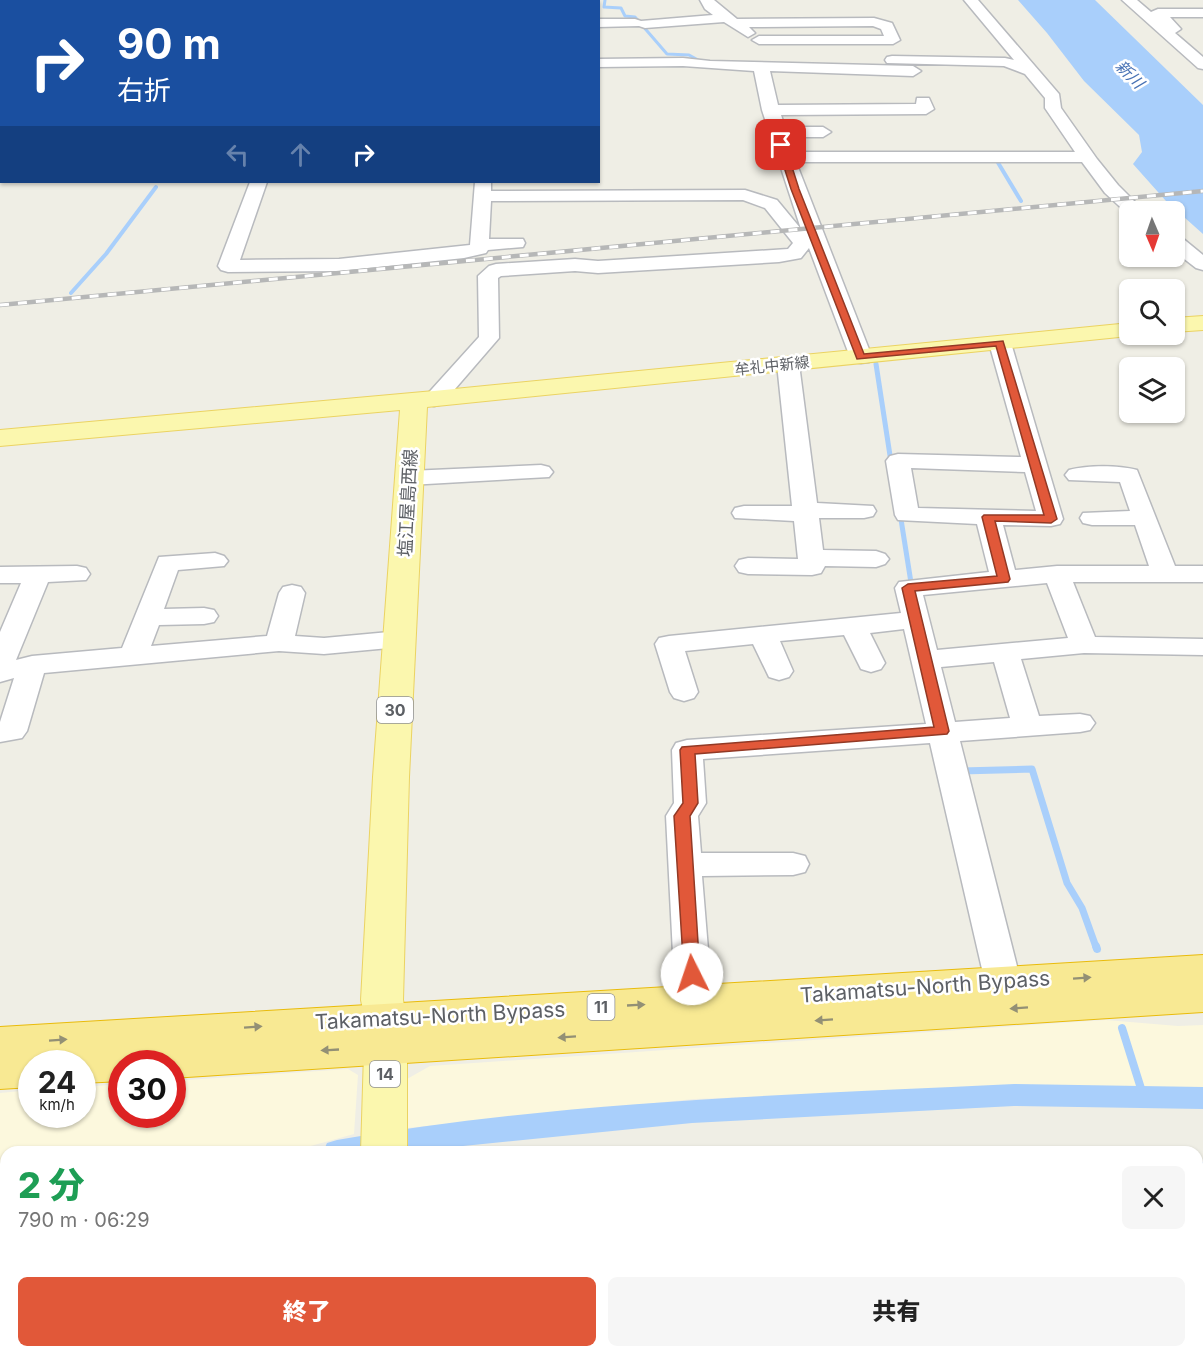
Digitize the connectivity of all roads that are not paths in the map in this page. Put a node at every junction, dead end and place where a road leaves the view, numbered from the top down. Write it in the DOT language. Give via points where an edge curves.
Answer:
graph roads {
  1 [pos="706,0"];
  2 [pos="966,0"];
  3 [pos="972,0"];
  4 [pos="1129,0"];
  5 [pos="1203,13"];
  6 [pos="622,15"];
  7 [pos="730,21"];
  8 [pos="600,22"];
  9 [pos="600,22"];
  10 [pos="1175,38"];
  11 [pos="759,40"];
  12 [pos="1203,55"];
  13 [pos="600,63"];
  14 [pos="764,63"];
  15 [pos="1203,65"];
  16 [pos="1029,70"];
  17 [pos="923,101"];
  18 [pos="776,110"];
  19 [pos="782,132"];
  20 [pos="823,132"];
  21 [pos="789,157"];
  22 [pos="1087,157"];
  23 [pos="258,183"];
  24 [pos="482,189"];
  25 [pos="1122,201"];
  26 [pos="516,243"];
  27 [pos="479,245"];
  28 [pos="1185,250"];
  29 [pos="1203,264"];
  30 [pos="1203,323"];
  31 [pos="1185,325"];
  32 [pos="1119,331"];
  33 [pos="1000,343"];
  34 [pos="861,357"];
  35 [pos="788,364"];
  36 [pos="424,400"];
  37 [pos="0,438"];
  38 [pos="1035,465"];
  39 [pos="541,472"];
  40 [pos="1077,475"];
  41 [pos="410,478"];
  42 [pos="864,511"];
  43 [pos="805,512"];
  44 [pos="744,513"];
  45 [pos="988,517"];
  46 [pos="1092,518"];
  47 [pos="1145,518"];
  48 [pos="811,558"];
  49 [pos="876,559"];
  50 [pos="214,561"];
  51 [pos="748,566"];
  52 [pos="38,574"];
  53 [pos="77,574"];
  54 [pos="1165,574"];
  55 [pos="1203,574"];
  56 [pos="0,575"];
  57 [pos="1004,579"];
  58 [pos="1065,579"];
  59 [pos="292,593"];
  60 [pos="952,603"];
  61 [pos="204,616"];
  62 [pos="148,617"];
  63 [pos="915,620"];
  64 [pos="854,626"];
  65 [pos="763,635"];
  66 [pos="400,639"];
  67 [pos="279,643"];
  68 [pos="1084,645"];
  69 [pos="1203,647"];
  70 [pos="1005,653"];
  71 [pos="134,655"];
  72 [pos="925,660"];
  73 [pos="871,663"];
  74 [pos="0,665"];
  75 [pos="33,665"];
  76 [pos="779,671"];
  77 [pos="0,673"];
  78 [pos="684,692"];
  79 [pos="1080,723"];
  80 [pos="1027,726"];
  81 [pos="942,731"];
  82 [pos="0,732"];
  83 [pos="793,864"];
  84 [pos="685,865"];
  85 [pos="1203,970"];
  86 [pos="692,974"];
  87 [pos="1003,982"];
  88 [pos="1203,996"];
  89 [pos="386,1034"];
  90 [pos="0,1044"];
  91 [pos="186,1057"];
  92 [pos="18,1071"];
  93 [pos="0,1072"];
  94 [pos="385,1140"];
  1 -- 7 [label="street"];
  2 -- 3 [label="street"];
  3 -- 16 [label="street"];
  4 -- 10 [label="street"];
  5 -- 10 [label="street" via="1158,13 1177,33"];
  6 -- 9 [label="street"];
  7 -- 8 [label="street"];
  7 -- 11 [label="street"];
  7 -- 11 [label="street" via="834,17 879,23 886,26 894,40 805,44"];
  10 -- 12 [label="street"];
  10 -- 15 [label="street"];
  11 -- 14 [label="street" via="765,47"];
  13 -- 14 [label="street"];
  14 -- 16 [label="street" via="914,71 1005,62"];
  14 -- 18 [label="street"];
  16 -- 22 [label="street" via="1053,97 1053,108"];
  17 -- 18 [label="street" via="926,109"];
  18 -- 19 [label="street"];
  19 -- 20 [label="street"];
  19 -- 21 [label="street"];
  21 -- 22 [label="street" via="959,163"];
  21 -- 34 [label="street" via="827,274"];
  22 -- 25 [label="street"];
  23 -- 27 [label="street" via="228,266 339,265 464,252 479,249"];
  24 -- 27 [label="street"];
  24 -- 36 [label="street" via="745,195 771,204 803,243 794,254 779,256 496,270 488,276 489,338"];
  26 -- 27 [label="street"];
  28 -- 29 [label="street"];
  30 -- 31 [label="main road"];
  32 -- 33 [label="main road, 牟礼中新線"];
  33 -- 34 [label="main road, 牟礼中新線"];
  33 -- 38 [label="street"];
  34 -- 35 [label="main road, 牟礼中新線"];
  35 -- 36 [label="main road, 牟礼中新線"];
  35 -- 43 [label="street"];
  36 -- 37 [label="main road"];
  36 -- 41 [label="main road, 塩江屋島西線 / 30"];
  38 -- 45 [label="street" via="1051,519"];
  38 -- 45 [label="street" via="898,461 907,515"];
  39 -- 41 [label="street"];
  40 -- 47 [label="street" via="1129,475"];
  41 -- 66 [label="main road, 塩江屋島西線 / 30"];
  42 -- 43 [label="street"];
  43 -- 44 [label="street"];
  43 -- 48 [label="street"];
  45 -- 57 [label="street"];
  46 -- 47 [label="street"];
  47 -- 54 [label="street"];
  48 -- 49 [label="street"];
  48 -- 51 [label="street" via="812,567"];
  50 -- 62 [label="street" via="168,562"];
  52 -- 53 [label="street"];
  52 -- 56 [label="street"];
  52 -- 74 [label="street"];
  54 -- 55 [label="street"];
  54 -- 58 [label="street"];
  57 -- 58 [label="street"];
  57 -- 63 [label="street" via="908,588"];
  58 -- 60 [label="street" via="952,593"];
  58 -- 68 [label="street"];
  59 -- 67 [label="street"];
  61 -- 62 [label="street"];
  62 -- 71 [label="street"];
  63 -- 64 [label="street"];
  63 -- 72 [label="street"];
  64 -- 65 [label="street"];
  64 -- 73 [label="street"];
  65 -- 76 [label="street"];
  65 -- 78 [label="street" via="669,644"];
  66 -- 67 [label="street" via="324,646"];
  66 -- 89 [label="main road, 塩江屋島西線 / 30" via="382,1000"];
  67 -- 71 [label="street"];
  68 -- 69 [label="street"];
  68 -- 70 [label="street"];
  70 -- 72 [label="street"];
  70 -- 80 [label="street"];
  71 -- 75 [label="street"];
  72 -- 81 [label="street"];
  75 -- 77 [label="street"];
  75 -- 82 [label="street" via="12,731"];
  79 -- 80 [label="street"];
  80 -- 81 [label="street"];
  81 -- 84 [label="street" via="687,750 690,803 682,816"];
  81 -- 87 [label="street"];
  83 -- 84 [label="street"];
  84 -- 86 [label="street"];
  87 -- 85 [label="highway, Takamatsu-North Bypass / 11, one-way"];
  89 -- 87 [label="highway, Takamatsu-North Bypass / 11, one-way"];
  88 -- 89 [label="highway, Takamatsu-North Bypass / 11, one-way"];
  90 -- 89 [label="highway, Takamatsu-North Bypass / 11, one-way"];
  89 -- 91 [label="highway, Takamatsu-North Bypass / 11, one-way"];
  89 -- 94 [label="main road, 14"];
  92 -- 93 [label="highway"];
}
